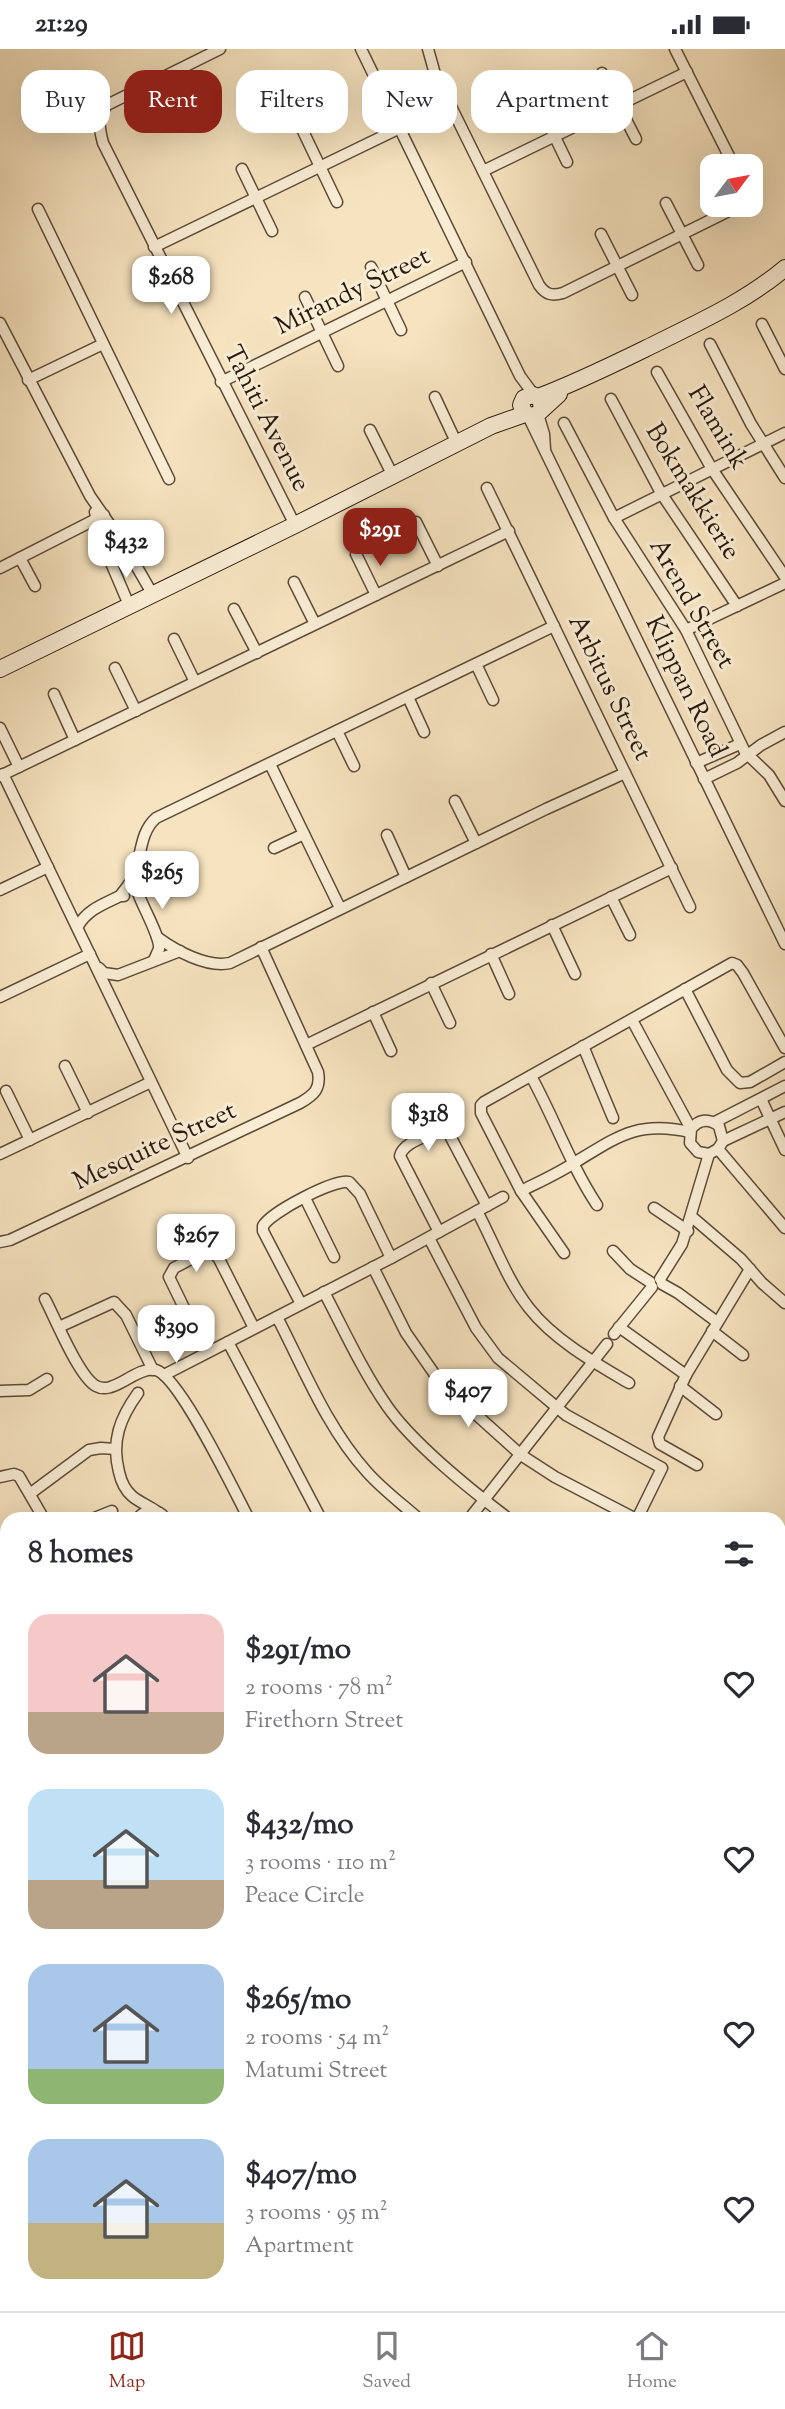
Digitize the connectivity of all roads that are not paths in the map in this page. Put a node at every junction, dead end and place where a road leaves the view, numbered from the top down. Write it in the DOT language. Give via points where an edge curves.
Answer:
graph roads {
  1 [pos="220,49"];
  2 [pos="361,49"];
  3 [pos="428,49"];
  4 [pos="675,49"];
  5 [pos="371,70"];
  6 [pos="687,72"];
  7 [pos="633,99"];
  8 [pos="304,133"];
  9 [pos="390,133"];
  10 [pos="402,133"];
  11 [pos="553,133"];
  12 [pos="563,133"];
  13 [pos="633,133"];
  14 [pos="555,137"];
  15 [pos="636,139"];
  16 [pos="728,154"];
  17 [pos="567,162"];
  18 [pos="320,167"];
  19 [pos="242,169"];
  20 [pos="483,171"];
  21 [pos="256,198"];
  22 [pos="337,202"];
  23 [pos="666,203"];
  24 [pos="38,209"];
  25 [pos="718,217"];
  26 [pos="272,231"];
  27 [pos="601,234"];
  28 [pos="683,235"];
  29 [pos="155,247"];
  30 [pos="466,262"];
  31 [pos="698,265"];
  32 [pos="618,266"];
  33 [pos="371,267"];
  34 [pos="785,268"];
  35 [pos="632,295"];
  36 [pos="305,297"];
  37 [pos="387,301"];
  38 [pos="0,323"];
  39 [pos="762,324"];
  40 [pos="401,330"];
  41 [pos="321,333"];
  42 [pos="103,344"];
  43 [pos="710,344"];
  44 [pos="338,366"];
  45 [pos="785,369"];
  46 [pos="657,372"];
  47 [pos="29,380"];
  48 [pos="221,382"];
  49 [pos="435,397"];
  50 [pos="611,400"];
  51 [pos="531,406"];
  52 [pos="564,423"];
  53 [pos="370,430"];
  54 [pos="785,433"];
  55 [pos="762,443"];
  56 [pos="457,444"];
  57 [pos="712,469"];
  58 [pos="393,476"];
  59 [pos="785,478"];
  60 [pos="169,479"];
  61 [pos="487,488"];
  62 [pos="661,493"];
  63 [pos="100,516"];
  64 [pos="614,518"];
  65 [pos="416,522"];
  66 [pos="295,526"];
  67 [pos="509,531"];
  68 [pos="356,554"];
  69 [pos="20,558"];
  70 [pos="438,566"];
  71 [pos="0,568"];
  72 [pos="785,577"];
  73 [pos="294,582"];
  74 [pos="785,583"];
  75 [pos="34,586"];
  76 [pos="153,595"];
  77 [pos="376,595"];
  78 [pos="130,605"];
  79 [pos="737,606"];
  80 [pos="234,608"];
  81 [pos="315,624"];
  82 [pos="554,626"];
  83 [pos="686,630"];
  84 [pos="174,639"];
  85 [pos="257,653"];
  86 [pos="476,664"];
  87 [pos="115,668"];
  88 [pos="0,669"];
  89 [pos="195,682"];
  90 [pos="54,694"];
  91 [pos="408,697"];
  92 [pos="493,700"];
  93 [pos="136,711"];
  94 [pos="0,728"];
  95 [pos="337,731"];
  96 [pos="424,732"];
  97 [pos="785,732"];
  98 [pos="75,740"];
  99 [pos="740,744"];
  100 [pos="747,756"];
  101 [pos="696,763"];
  102 [pos="270,764"];
  103 [pos="354,766"];
  104 [pos="19,767"];
  105 [pos="625,773"];
  106 [pos="2,775"];
  107 [pos="704,779"];
  108 [pos="455,801"];
  109 [pos="785,801"];
  110 [pos="304,834"];
  111 [pos="387,835"];
  112 [pos="476,843"];
  113 [pos="274,848"];
  114 [pos="48,867"];
  115 [pos="672,868"];
  116 [pos="406,877"];
  117 [pos="133,878"];
  118 [pos="0,890"];
  119 [pos="120,896"];
  120 [pos="611,897"];
  121 [pos="138,898"];
  122 [pos="691,907"];
  123 [pos="340,908"];
  124 [pos="70,910"];
  125 [pos="91,910"];
  126 [pos="552,925"];
  127 [pos="78,926"];
  128 [pos="630,935"];
  129 [pos="157,937"];
  130 [pos="785,944"];
  131 [pos="261,947"];
  132 [pos="180,951"];
  133 [pos="90,954"];
  134 [pos="491,954"];
  135 [pos="154,960"];
  136 [pos="96,966"];
  137 [pos="124,974"];
  138 [pos="575,974"];
  139 [pos="431,983"];
  140 [pos="685,989"];
  141 [pos="509,994"];
  142 [pos="111,996"];
  143 [pos="0,997"];
  144 [pos="373,1012"];
  145 [pos="632,1020"];
  146 [pos="450,1023"];
  147 [pos="306,1045"];
  148 [pos="583,1046"];
  149 [pos="785,1048"];
  150 [pos="391,1051"];
  151 [pos="785,1062"];
  152 [pos="65,1066"];
  153 [pos="531,1076"];
  154 [pos="151,1082"];
  155 [pos="785,1086"];
  156 [pos="6,1091"];
  157 [pos="761,1099"];
  158 [pos="785,1112"];
  159 [pos="88,1113"];
  160 [pos="613,1118"];
  161 [pos="771,1119"];
  162 [pos="715,1122"];
  163 [pos="691,1130"];
  164 [pos="30,1140"];
  165 [pos="717,1148"];
  166 [pos="785,1150"];
  167 [pos="0,1154"];
  168 [pos="188,1158"];
  169 [pos="572,1165"];
  170 [pos="521,1191"];
  171 [pos="503,1197"];
  172 [pos="305,1198"];
  173 [pos="597,1205"];
  174 [pos="654,1208"];
  175 [pos="482,1209"];
  176 [pos="692,1217"];
  177 [pos="785,1228"];
  178 [pos="688,1231"];
  179 [pos="434,1235"];
  180 [pos="0,1242"];
  181 [pos="613,1251"];
  182 [pos="565,1253"];
  183 [pos="334,1257"];
  184 [pos="391,1258"];
  185 [pos="373,1267"];
  186 [pos="750,1269"];
  187 [pos="656,1283"];
  188 [pos="324,1292"];
  189 [pos="45,1299"];
  190 [pos="785,1303"];
  191 [pos="301,1304"];
  192 [pos="277,1317"];
  193 [pos="59,1327"];
  194 [pos="715,1327"];
  195 [pos="254,1328"];
  196 [pos="228,1342"];
  197 [pos="607,1344"];
  198 [pos="206,1353"];
  199 [pos="743,1355"];
  200 [pos="593,1362"];
  201 [pos="158,1372"];
  202 [pos="686,1375"];
  203 [pos="47,1379"];
  204 [pos="629,1383"];
  205 [pos="680,1386"];
  206 [pos="0,1391"];
  207 [pos="138,1393"];
  208 [pos="557,1408"];
  209 [pos="716,1414"];
  210 [pos="115,1449"];
  211 [pos="521,1455"];
  212 [pos="697,1465"];
  213 [pos="0,1477"];
  214 [pos="31,1493"];
  215 [pos="132,1496"];
  216 [pos="485,1501"];
  217 [pos="156,1511"];
  218 [pos="40,1512"];
  219 [pos="135,1512"];
  220 [pos="144,1512"];
  221 [pos="245,1512"];
  222 [pos="317,1512"];
  223 [pos="411,1512"];
  224 [pos="475,1512"];
  225 [pos="500,1512"];
  226 [pos="622,1512"];
  227 [pos="640,1512"];
  1 -- 29 [label="street, Tahiti Avenue" via="115,100 100,117 103,143"];
  2 -- 5 [label="street, Klippan Road"];
  3 -- 20 [label="street" via="435,74"];
  4 -- 6 [label="street"];
  6 -- 7 [label="street"];
  6 -- 16 [label="street"];
  8 -- 18 [label="street"];
  9 -- 18 [label="street"];
  10 -- 30 [label="street, Klippan Road"];
  11 -- 14 [label="street"];
  12 -- 14 [label="street"];
  13 -- 15 [label="street"];
  14 -- 17 [label="street"];
  14 -- 20 [label="street"];
  18 -- 21 [label="street"];
  18 -- 22 [label="street"];
  19 -- 21 [label="street"];
  20 -- 32 [label="street" via="546,293 563,293"];
  21 -- 26 [label="street"];
  21 -- 29 [label="street"];
  23 -- 28 [label="street"];
  24 -- 42 [label="street"];
  25 -- 28 [label="street"];
  27 -- 32 [label="street"];
  28 -- 31 [label="street"];
  28 -- 32 [label="street"];
  29 -- 48 [label="street, Tahiti Avenue"];
  30 -- 37 [label="street, Mirandy Street"];
  30 -- 51 [label="street, Klippan Road"];
  32 -- 35 [label="street"];
  33 -- 37 [label="street"];
  34 -- 51 [label="street" via="741,301"];
  36 -- 41 [label="street"];
  37 -- 40 [label="street"];
  37 -- 41 [label="street, Mirandy Street"];
  38 -- 47 [label="street"];
  39 -- 45 [label="street"];
  41 -- 44 [label="street"];
  41 -- 48 [label="street, Mirandy Street"];
  42 -- 47 [label="street"];
  42 -- 60 [label="street"];
  43 -- 55 [label="street"];
  46 -- 57 [label="street, Flamink"];
  47 -- 63 [label="street"];
  48 -- 66 [label="street, Tahiti Avenue"];
  49 -- 56 [label="street"];
  50 -- 62 [label="street, Bokmakkierie"];
  51 -- 56 [label="street"];
  51 -- 101 [label="street, Klippan Road" via="544,434 545,449"];
  52 -- 64 [label="street, Arend Street"];
  53 -- 58 [label="street"];
  54 -- 55 [label="street"];
  55 -- 57 [label="street"];
  55 -- 59 [label="street"];
  56 -- 58 [label="street"];
  57 -- 62 [label="street"];
  57 -- 72 [label="street, Flamink"];
  58 -- 66 [label="street"];
  61 -- 67 [label="street, Arbitus Street"];
  62 -- 64 [label="street"];
  62 -- 79 [label="street, Bokmakkierie"];
  63 -- 69 [label="street"];
  63 -- 76 [label="street"];
  63 -- 78 [label="street" via="108,556"];
  64 -- 83 [label="street, Arend Street"];
  65 -- 70 [label="street"];
  66 -- 76 [label="street"];
  67 -- 70 [label="street"];
  67 -- 82 [label="street, Arbitus Street"];
  68 -- 77 [label="street"];
  69 -- 71 [label="street"];
  69 -- 75 [label="street"];
  70 -- 77 [label="street"];
  73 -- 81 [label="street"];
  74 -- 79 [label="street"];
  76 -- 78 [label="street"];
  77 -- 81 [label="street"];
  78 -- 88 [label="street"];
  79 -- 83 [label="street"];
  80 -- 85 [label="street"];
  81 -- 85 [label="street"];
  82 -- 86 [label="street"];
  82 -- 105 [label="street, Arbitus Street"];
  83 -- 99 [label="street, Arend Street"];
  84 -- 89 [label="street"];
  85 -- 89 [label="street"];
  86 -- 91 [label="street"];
  86 -- 92 [label="street"];
  87 -- 93 [label="street"];
  89 -- 93 [label="street"];
  90 -- 98 [label="street"];
  91 -- 95 [label="street"];
  91 -- 96 [label="street"];
  93 -- 98 [label="street"];
  94 -- 104 [label="street"];
  95 -- 102 [label="street"];
  95 -- 103 [label="street"];
  97 -- 100 [label="street"];
  98 -- 104 [label="street"];
  99 -- 100 [label="street, Arend Street"];
  99 -- 101 [label="street"];
  100 -- 107 [label="street"];
  100 -- 109 [label="street, Arend Street" via="769,775"];
  101 -- 107 [label="street, Klippan Road"];
  102 -- 110 [label="street"];
  102 -- 117 [label="street" via="156,818 144,838"];
  104 -- 106 [label="street"];
  105 -- 112 [label="street"];
  105 -- 115 [label="street, Arbitus Street"];
  106 -- 114 [label="street"];
  107 -- 130 [label="street, Klippan Road"];
  108 -- 112 [label="street"];
  110 -- 113 [label="street"];
  110 -- 123 [label="street"];
  111 -- 116 [label="street"];
  112 -- 116 [label="street"];
  114 -- 118 [label="street"];
  114 -- 124 [label="street"];
  115 -- 120 [label="street"];
  115 -- 122 [label="street, Arbitus Street"];
  116 -- 123 [label="street"];
  117 -- 119 [label="street"];
  117 -- 121 [label="street"];
  119 -- 121 [label="street"];
  119 -- 125 [label="street"];
  120 -- 126 [label="street"];
  120 -- 128 [label="street"];
  121 -- 129 [label="street"];
  123 -- 131 [label="street"];
  124 -- 125 [label="street"];
  124 -- 127 [label="street"];
  125 -- 127 [label="street"];
  126 -- 134 [label="street"];
  126 -- 138 [label="street"];
  127 -- 133 [label="street"];
  129 -- 132 [label="street"];
  129 -- 135 [label="street" via="159,950"];
  131 -- 132 [label="street" via="223,964"];
  131 -- 147 [label="street"];
  132 -- 135 [label="street"];
  133 -- 136 [label="street"];
  133 -- 143 [label="street"];
  134 -- 139 [label="street"];
  134 -- 141 [label="street"];
  135 -- 137 [label="street"];
  136 -- 137 [label="street" via="110,975"];
  136 -- 142 [label="street"];
  137 -- 142 [label="street" via="114,984"];
  139 -- 144 [label="street"];
  139 -- 146 [label="street"];
  140 -- 145 [label="street"];
  140 -- 149 [label="street" via="729,964 737,965"];
  140 -- 151 [label="street" via="727,1070 740,1083"];
  142 -- 154 [label="street"];
  144 -- 147 [label="street"];
  144 -- 150 [label="street"];
  145 -- 148 [label="street"];
  145 -- 163 [label="street"];
  147 -- 168 [label="street, Mesquite Street" via="318,1072 316,1092"];
  148 -- 153 [label="street"];
  148 -- 160 [label="street"];
  152 -- 159 [label="street"];
  153 -- 169 [label="street"];
  153 -- 170 [label="street" via="480,1108"];
  154 -- 159 [label="street"];
  154 -- 168 [label="street"];
  155 -- 157 [label="street"];
  156 -- 164 [label="street"];
  157 -- 161 [label="street"];
  157 -- 162 [label="street"];
  158 -- 161 [label="street"];
  159 -- 164 [label="street"];
  161 -- 165 [label="street"];
  161 -- 166 [label="street"];
  162 -- 163 [label="street" via="702,1120"];
  162 -- 165 [label="street" via="722,1130"];
  163 -- 165 [label="street" via="690,1143 698,1152"];
  163 -- 169 [label="street" via="634,1130"];
  164 -- 167 [label="street"];
  165 -- 176 [label="street"];
  165 -- 177 [label="street"];
  168 -- 180 [label="street, Mesquite Street"];
  169 -- 170 [label="street"];
  169 -- 173 [label="street"];
  170 -- 182 [label="street"];
  171 -- 175 [label="street"];
  172 -- 183 [label="street"];
  172 -- 184 [label="street" via="338,1182 349,1182 360,1194"];
  172 -- 191 [label="street" via="263,1226"];
  174 -- 178 [label="street"];
  175 -- 179 [label="street"];
  175 -- 179 [label="street" via="448,1132 437,1131 405,1147 400,1156"];
  175 -- 200 [label="street" via="528,1306"];
  176 -- 178 [label="street"];
  176 -- 186 [label="street"];
  178 -- 187 [label="street"];
  179 -- 184 [label="street"];
  179 -- 208 [label="street" via="486,1344"];
  181 -- 187 [label="street" via="630,1269"];
  184 -- 185 [label="street"];
  185 -- 188 [label="street"];
  185 -- 211 [label="street" via="406,1333 433,1373"];
  186 -- 190 [label="street"];
  186 -- 194 [label="street"];
  187 -- 194 [label="street" via="678,1293"];
  187 -- 202 [label="street" via="617,1331"];
  188 -- 191 [label="street"];
  188 -- 216 [label="street" via="387,1407"];
  189 -- 193 [label="street"];
  191 -- 192 [label="street"];
  192 -- 195 [label="street"];
  192 -- 223 [label="street" via="348,1448 367,1473"];
  193 -- 201 [label="street" via="97,1387 112,1387 141,1373"];
  193 -- 201 [label="street" via="114,1302"];
  194 -- 199 [label="street"];
  194 -- 202 [label="street"];
  195 -- 196 [label="street"];
  195 -- 198 [label="street" via="216,1255 206,1251 174,1268 169,1277"];
  196 -- 198 [label="street"];
  196 -- 222 [label="street"];
  197 -- 200 [label="street"];
  198 -- 201 [label="street"];
  200 -- 204 [label="street"];
  200 -- 208 [label="street"];
  201 -- 221 [label="street" via="180,1393"];
  202 -- 205 [label="street"];
  203 -- 206 [label="street" via="29,1390"];
  205 -- 209 [label="street"];
  205 -- 212 [label="street" via="658,1440"];
  207 -- 210 [label="street" via="120,1421"];
  208 -- 211 [label="street"];
  208 -- 227 [label="street" via="662,1468"];
  210 -- 214 [label="street" via="89,1450"];
  210 -- 215 [label="street" via="120,1476"];
  211 -- 216 [label="street"];
  211 -- 226 [label="street"];
  213 -- 214 [label="street" via="19,1476"];
  214 -- 218 [label="street"];
  215 -- 217 [label="street"];
  215 -- 219 [label="street"];
  216 -- 224 [label="street"];
  216 -- 225 [label="street"];
  217 -- 220 [label="street"];
}
